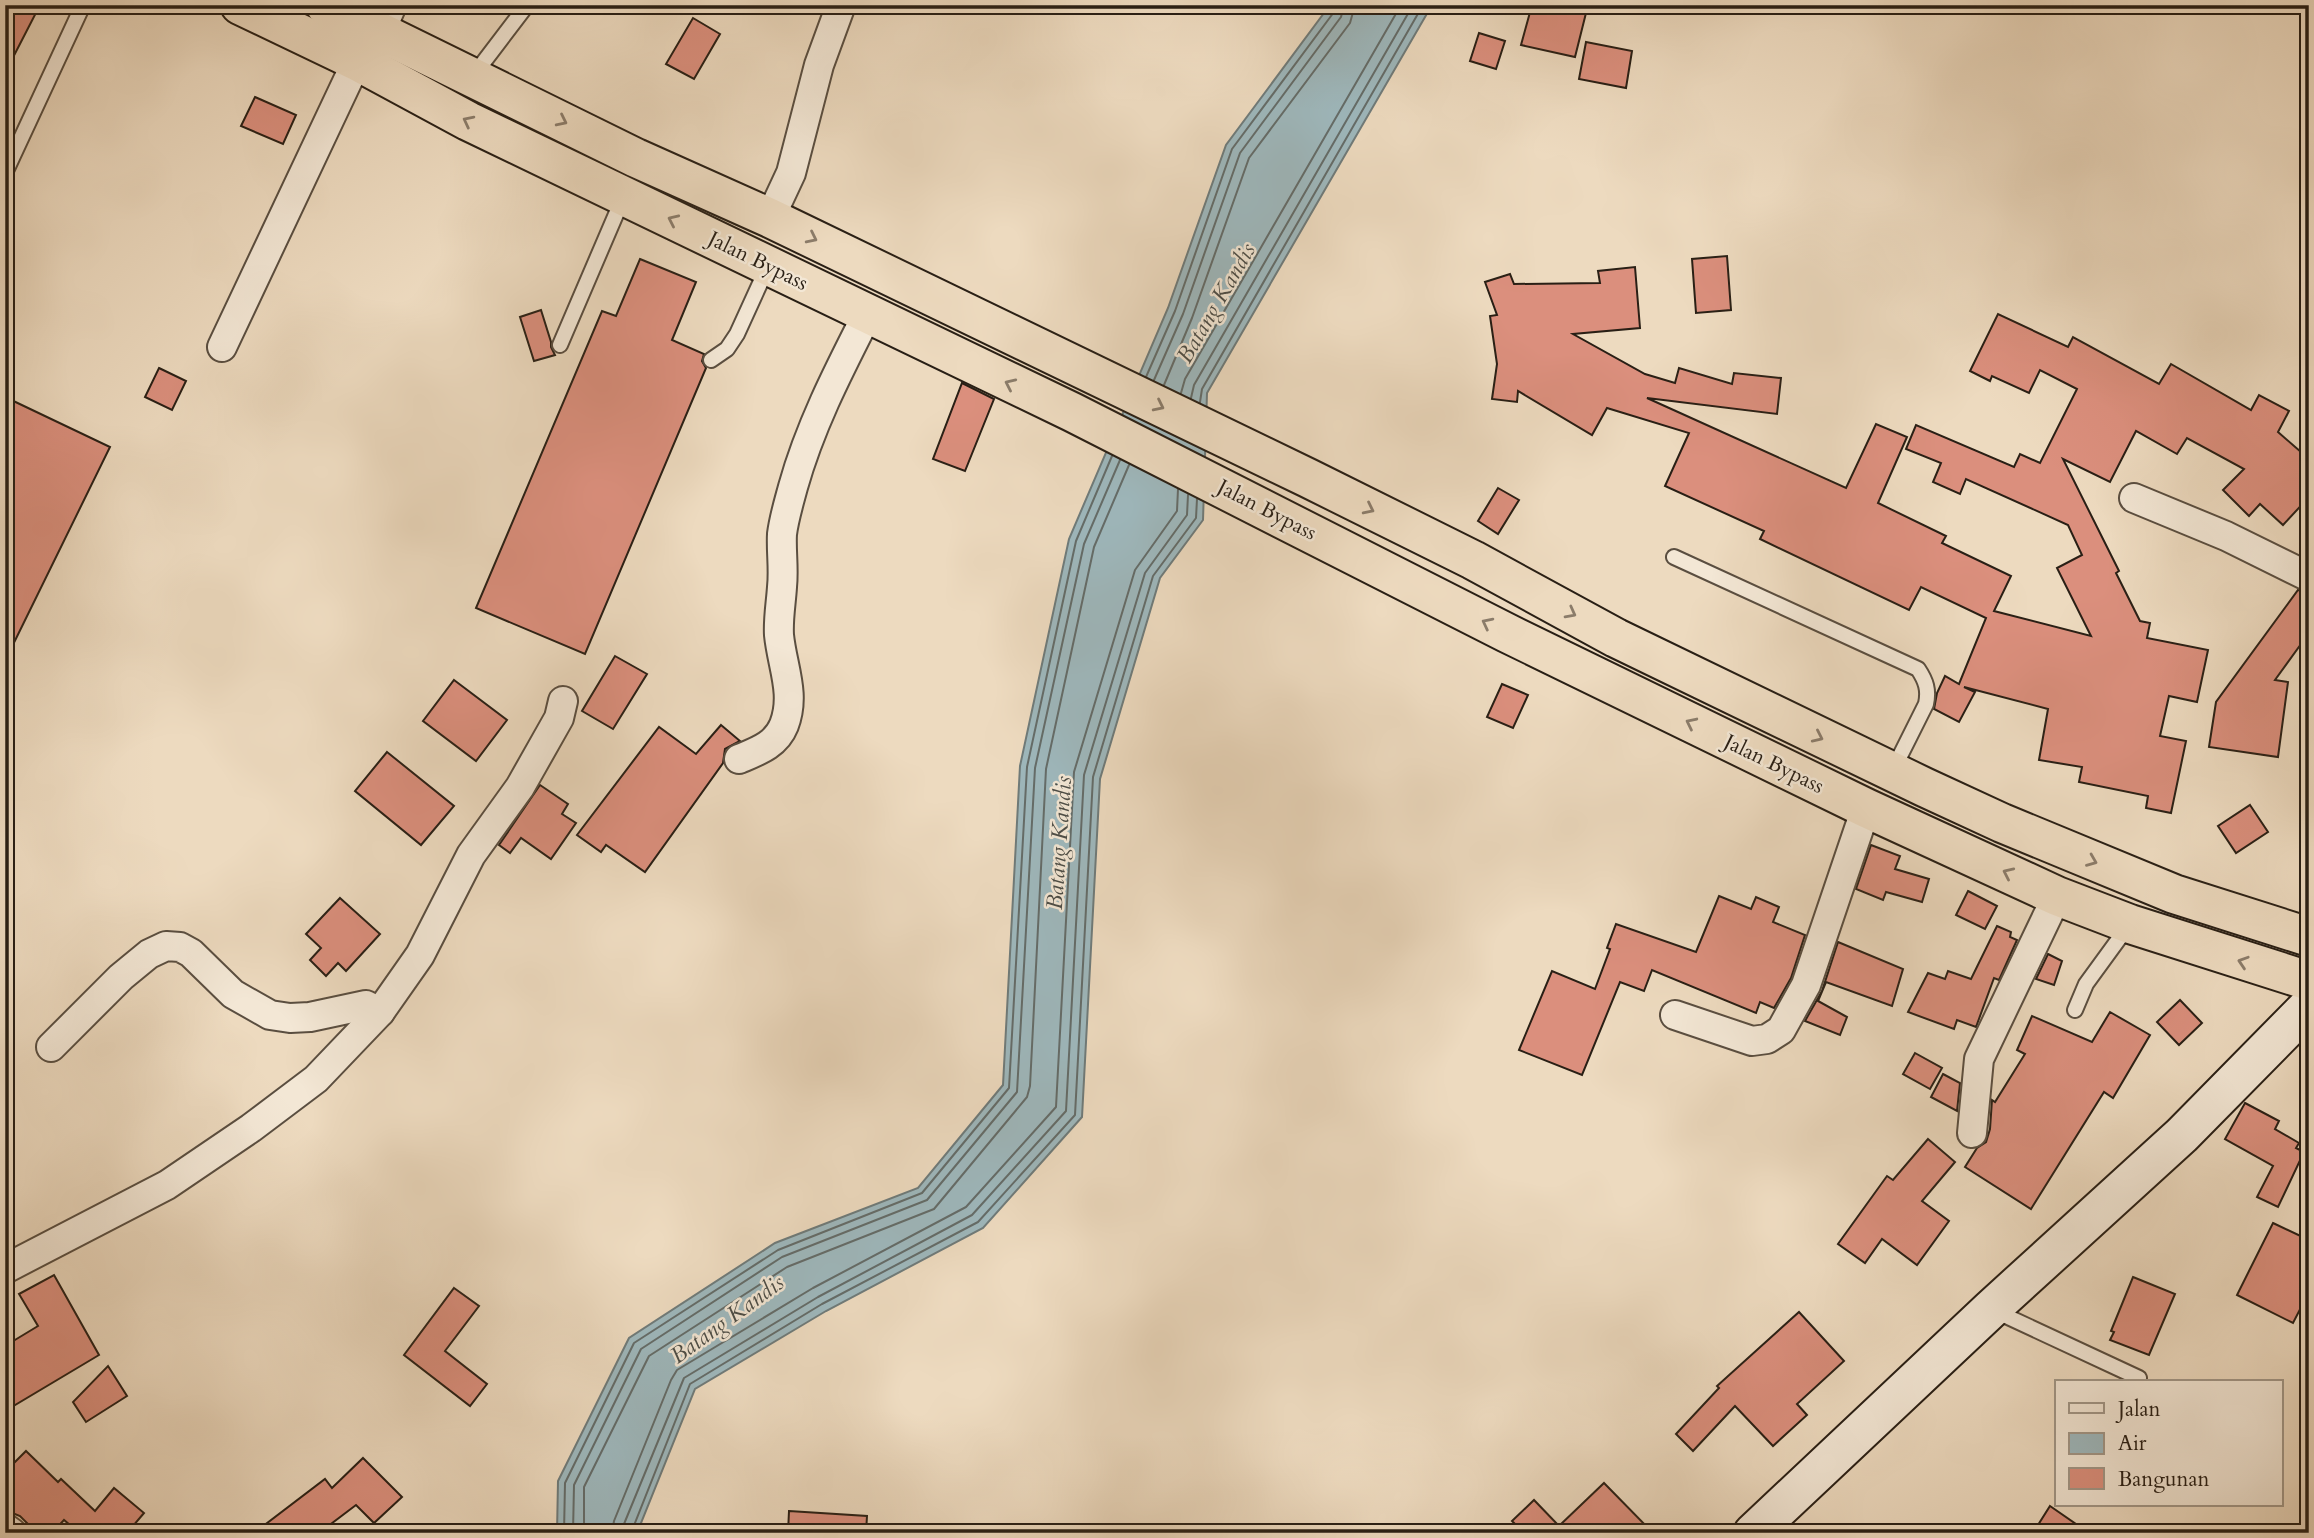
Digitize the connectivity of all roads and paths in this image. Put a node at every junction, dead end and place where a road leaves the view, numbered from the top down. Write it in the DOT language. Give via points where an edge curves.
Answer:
graph roads {
  1 [pos="83,5"];
  2 [pos="240,5"];
  3 [pos="324,5"];
  4 [pos="527,5"];
  5 [pos="841,5"];
  6 [pos="376,33"];
  7 [pos="472,77"];
  8 [pos="5,173"];
  9 [pos="624,197"];
  10 [pos="770,218"];
  11 [pos="768,265"];
  12 [pos="867,314"];
  13 [pos="561,345"];
  14 [pos="222,347"];
  15 [pos="711,360"];
  16 [pos="2134,498"];
  17 [pos="1674,557"];
  18 [pos="2309,578"];
  19 [pos="563,701"];
  20 [pos="1783,720"];
  21 [pos="1763,759"];
  22 [pos="740,760"];
  23 [pos="1892,772"];
  24 [pos="1866,808"];
  25 [pos="2057,896"];
  26 [pos="2130,924"];
  27 [pos="2309,937"];
  28 [pos="2309,981"];
  29 [pos="2309,1006"];
  30 [pos="2075,1010"];
  31 [pos="380,1012"];
  32 [pos="1675,1015"];
  33 [pos="51,1047"];
  34 [pos="1972,1133"];
  35 [pos="5,1269"];
  36 [pos="1991,1309"];
  37 [pos="2139,1378"];
  38 [pos="5,1528"];
  39 [pos="12,1533"];
  40 [pos="1753,1533"];
  1 -- 8 [label="lane"];
  2 -- 6 [label="highway, Jalan Bypass"];
  3 -- 6 [label="highway, Jalan Bypass"];
  4 -- 7 [label="lane"];
  5 -- 10 [label="street" via="819,65 791,173"];
  6 -- 7 [label="highway, Jalan Bypass"];
  9 -- 6 [label="highway, Jalan Bypass, one-way" via="468,121"];
  6 -- 14 [label="street"];
  7 -- 10 [label="highway, Jalan Bypass, one-way"];
  11 -- 9 [label="highway, Jalan Bypass, one-way"];
  9 -- 13 [label="lane"];
  10 -- 20 [label="highway, Jalan Bypass, one-way" via="1308,478"];
  11 -- 12 [label="highway, Jalan Bypass"];
  11 -- 15 [label="lane" via="737,334 727,349"];
  21 -- 12 [label="highway, Jalan Bypass, one-way"];
  12 -- 22 [label="street" via="814,426 786,514 779,613 789,681 784,727 770,746"];
  16 -- 18 [label="street" via="2226,536"];
  17 -- 23 [label="lane" via="1918,669 1925,679 1926,704"];
  19 -- 31 [label="street" via="559,718 520,787 471,855 420,955"];
  20 -- 21 [label="highway"];
  20 -- 23 [label="highway, Jalan Bypass, one-way"];
  21 -- 24 [label="highway, Jalan Bypass"];
  23 -- 27 [label="highway, Jalan Bypass, one-way" via="2163,889"];
  25 -- 24 [label="highway, Jalan Bypass, one-way"];
  24 -- 32 [label="street" via="1806,985 1782,1030 1752,1041"];
  25 -- 26 [label="highway, Jalan Bypass"];
  25 -- 34 [label="street" via="1979,1059"];
  28 -- 26 [label="highway, Jalan Bypass, one-way"];
  26 -- 30 [label="lane" via="2086,984"];
  29 -- 36 [label="street" via="2182,1135"];
  31 -- 33 [label="street" via="366,1005 310,1017 270,1015 233,994 191,953 166,946 121,977"];
  31 -- 35 [label="street" via="316,1079 251,1128 167,1185"];
  36 -- 37 [label="lane"];
  36 -- 40 [label="street"];
  38 -- 39 [label="street"];
}
